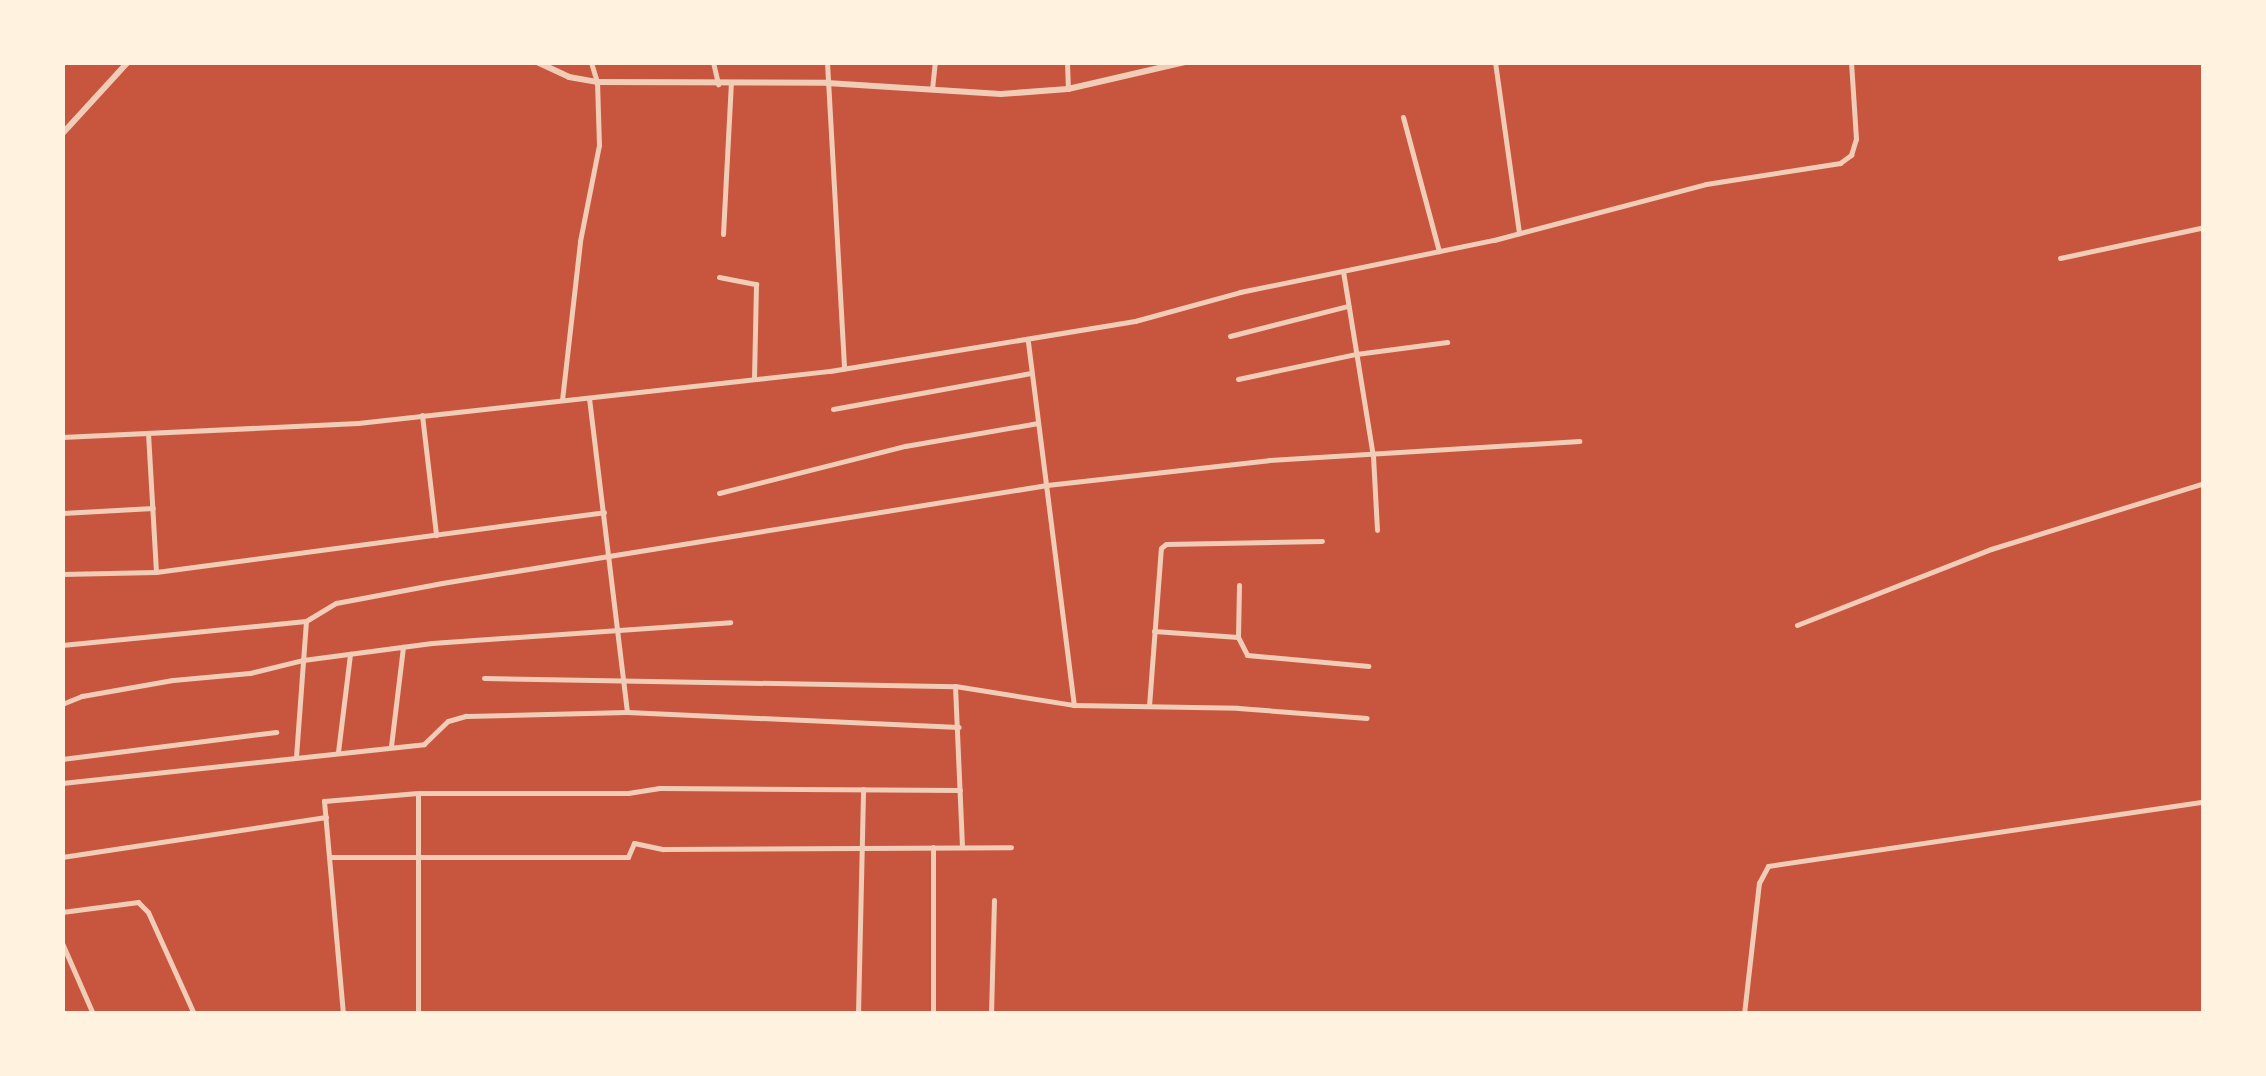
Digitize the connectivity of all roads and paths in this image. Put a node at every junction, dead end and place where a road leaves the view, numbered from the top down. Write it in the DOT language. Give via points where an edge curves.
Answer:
graph roads {
  1 [pos="128,62"];
  2 [pos="537,62"];
  3 [pos="591,62"];
  4 [pos="713,62"];
  5 [pos="827,62"];
  6 [pos="935,62"];
  7 [pos="1066,62"];
  8 [pos="1185,62"];
  9 [pos="1494,62"];
  10 [pos="1851,62"];
  11 [pos="597,82"];
  12 [pos="827,83"];
  13 [pos="718,84"];
  14 [pos="731,84"];
  15 [pos="1068,89"];
  16 [pos="932,90"];
  17 [pos="1403,117"];
  18 [pos="62,134"];
  19 [pos="2204,227"];
  20 [pos="723,234"];
  21 [pos="1519,234"];
  22 [pos="1439,252"];
  23 [pos="2060,258"];
  24 [pos="1342,271"];
  25 [pos="719,277"];
  26 [pos="1348,306"];
  27 [pos="1230,336"];
  28 [pos="1028,342"];
  29 [pos="1447,342"];
  30 [pos="1356,354"];
  31 [pos="844,369"];
  32 [pos="1032,373"];
  33 [pos="754,379"];
  34 [pos="1238,379"];
  35 [pos="589,397"];
  36 [pos="562,400"];
  37 [pos="833,408"];
  38 [pos="422,416"];
  39 [pos="1040,422"];
  40 [pos="148,433"];
  41 [pos="62,437"];
  42 [pos="1579,441"];
  43 [pos="1373,456"];
  44 [pos="2204,484"];
  45 [pos="1047,485"];
  46 [pos="719,493"];
  47 [pos="152,508"];
  48 [pos="604,512"];
  49 [pos="62,513"];
  50 [pos="1376,530"];
  51 [pos="436,534"];
  52 [pos="1322,540"];
  53 [pos="610,558"];
  54 [pos="156,572"];
  55 [pos="62,574"];
  56 [pos="1239,585"];
  57 [pos="306,621"];
  58 [pos="730,622"];
  59 [pos="1797,625"];
  60 [pos="618,629"];
  61 [pos="1154,631"];
  62 [pos="1238,636"];
  63 [pos="62,645"];
  64 [pos="402,647"];
  65 [pos="350,654"];
  66 [pos="303,660"];
  67 [pos="1369,666"];
  68 [pos="623,677"];
  69 [pos="484,678"];
  70 [pos="954,686"];
  71 [pos="62,704"];
  72 [pos="1074,704"];
  73 [pos="1149,706"];
  74 [pos="626,712"];
  75 [pos="1366,718"];
  76 [pos="959,726"];
  77 [pos="276,732"];
  78 [pos="390,746"];
  79 [pos="338,752"];
  80 [pos="296,756"];
  81 [pos="62,759"];
  82 [pos="62,783"];
  83 [pos="863,789"];
  84 [pos="960,790"];
  85 [pos="418,793"];
  86 [pos="2204,802"];
  87 [pos="326,817"];
  88 [pos="933,846"];
  89 [pos="962,846"];
  90 [pos="859,848"];
  91 [pos="1011,848"];
  92 [pos="329,857"];
  93 [pos="62,858"];
  94 [pos="417,860"];
  95 [pos="994,900"];
  96 [pos="62,912"];
  97 [pos="62,943"];
  98 [pos="94,1014"];
  99 [pos="194,1014"];
  100 [pos="343,1014"];
  101 [pos="418,1014"];
  102 [pos="858,1014"];
  103 [pos="933,1014"];
  104 [pos="991,1014"];
  105 [pos="1744,1014"];
  1 -- 18 [label="street"];
  2 -- 11 [label="street"];
  3 -- 11 [label="street"];
  4 -- 13 [label="street"];
  5 -- 12 [label="street"];
  6 -- 16 [label="street"];
  7 -- 15 [label="street"];
  8 -- 15 [label="street"];
  9 -- 21 [label="street"];
  10 -- 21 [label="street" via="1856,139 1840,163 1706,184"];
  11 -- 13 [label="street"];
  11 -- 36 [label="street" via="599,145"];
  12 -- 14 [label="street"];
  12 -- 16 [label="street"];
  12 -- 31 [label="street"];
  13 -- 14 [label="street"];
  14 -- 20 [label="street"];
  15 -- 16 [label="street"];
  17 -- 22 [label="street"];
  19 -- 23 [label="street"];
  21 -- 22 [label="street"];
  22 -- 24 [label="street"];
  24 -- 26 [label="street"];
  24 -- 28 [label="street"];
  25 -- 33 [label="street" via="756,284"];
  26 -- 27 [label="street"];
  26 -- 30 [label="street"];
  28 -- 31 [label="street"];
  28 -- 32 [label="street"];
  29 -- 30 [label="street"];
  30 -- 34 [label="street"];
  30 -- 43 [label="street"];
  31 -- 33 [label="street"];
  32 -- 37 [label="street"];
  32 -- 39 [label="street"];
  33 -- 35 [label="street"];
  35 -- 36 [label="street"];
  35 -- 48 [label="street"];
  36 -- 38 [label="street"];
  38 -- 40 [label="street"];
  38 -- 51 [label="street"];
  39 -- 45 [label="street"];
  39 -- 46 [label="street" via="905,446"];
  40 -- 41 [label="street"];
  40 -- 47 [label="street"];
  42 -- 43 [label="street"];
  43 -- 45 [label="street" via="1269,460"];
  43 -- 50 [label="street"];
  44 -- 59 [label="street" via="1991,549"];
  45 -- 53 [label="street"];
  45 -- 72 [label="street"];
  47 -- 49 [label="street"];
  47 -- 54 [label="street"];
  48 -- 51 [label="street"];
  48 -- 53 [label="street"];
  51 -- 54 [label="street"];
  52 -- 61 [label="street" via="1166,544 1158,554"];
  53 -- 57 [label="street" via="336,603"];
  53 -- 60 [label="street"];
  54 -- 55 [label="street"];
  56 -- 62 [label="street"];
  57 -- 63 [label="street"];
  57 -- 66 [label="street"];
  58 -- 60 [label="street"];
  60 -- 64 [label="street"];
  60 -- 68 [label="street"];
  61 -- 62 [label="street"];
  61 -- 73 [label="street"];
  62 -- 67 [label="street" via="1247,655"];
  64 -- 65 [label="street"];
  64 -- 78 [label="street"];
  65 -- 66 [label="street"];
  65 -- 79 [label="street"];
  66 -- 71 [label="street"];
  66 -- 80 [label="street"];
  68 -- 69 [label="street"];
  68 -- 70 [label="street"];
  68 -- 74 [label="street"];
  70 -- 72 [label="street"];
  70 -- 76 [label="street"];
  72 -- 73 [label="street"];
  73 -- 75 [label="street"];
  74 -- 76 [label="street"];
  74 -- 78 [label="street" via="466,716 448,720 424,744"];
  76 -- 84 [label="street"];
  77 -- 81 [label="street"];
  78 -- 79 [label="street"];
  79 -- 80 [label="street"];
  80 -- 82 [label="street"];
  83 -- 84 [label="street"];
  83 -- 85 [label="street"];
  83 -- 90 [label="street"];
  84 -- 89 [label="street"];
  85 -- 87 [label="street" via="324,800"];
  85 -- 94 [label="street"];
  86 -- 105 [label="street" via="1768,866 1759,883"];
  87 -- 92 [label="street"];
  87 -- 93 [label="street"];
  88 -- 89 [label="street"];
  88 -- 90 [label="street"];
  88 -- 103 [label="street"];
  89 -- 91 [label="street"];
  90 -- 94 [label="street" via="663,849 634,843 628,857"];
  90 -- 102 [label="street"];
  92 -- 94 [label="street"];
  92 -- 100 [label="street"];
  94 -- 101 [label="street"];
  95 -- 104 [label="street"];
  96 -- 99 [label="street" via="138,902"];
  97 -- 98 [label="street"];
}
